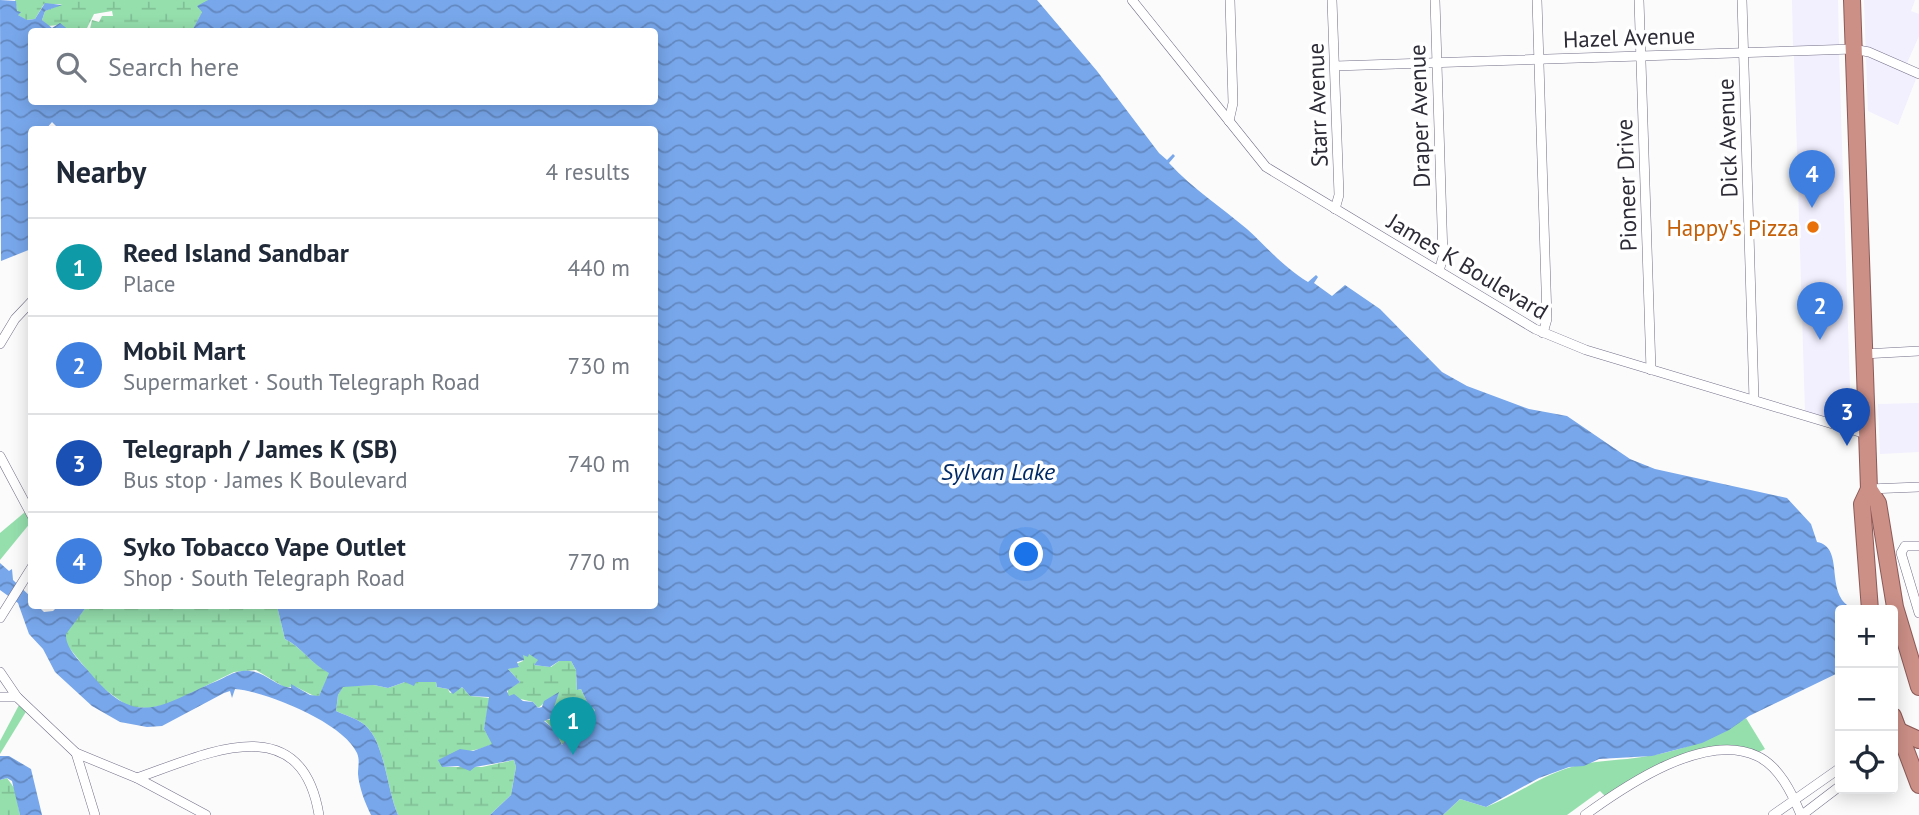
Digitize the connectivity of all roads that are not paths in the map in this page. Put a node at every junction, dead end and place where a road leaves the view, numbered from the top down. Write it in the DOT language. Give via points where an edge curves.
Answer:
graph roads {
  1 [pos="1132,0"];
  2 [pos="1230,0"];
  3 [pos="1332,0"];
  4 [pos="1435,0"];
  5 [pos="1537,0"];
  6 [pos="1639,0"];
  7 [pos="1742,0"];
  8 [pos="1852,0"];
  9 [pos="1853,49"];
  10 [pos="1743,53"];
  11 [pos="1641,56"];
  12 [pos="1539,60"];
  13 [pos="1437,63"];
  14 [pos="1335,66"];
  15 [pos="1919,74"];
  16 [pos="1229,121"];
  17 [pos="1335,209"];
  18 [pos="1439,271"];
  19 [pos="28,305"];
  20 [pos="1543,333"];
  21 [pos="0,344"];
  22 [pos="1919,351"];
  23 [pos="1863,354"];
  24 [pos="1651,370"];
  25 [pos="1754,400"];
  26 [pos="1866,434"];
  27 [pos="0,456"];
  28 [pos="1919,487"];
  29 [pos="1869,489"];
  30 [pos="28,508"];
  31 [pos="1919,546"];
  32 [pos="28,573"];
  33 [pos="1917,600"];
  34 [pos="1870,605"];
  35 [pos="1891,605"];
  36 [pos="1898,607"];
  37 [pos="1919,613"];
  38 [pos="0,618"];
  39 [pos="1898,626"];
  40 [pos="0,672"];
  41 [pos="1919,686"];
  42 [pos="0,697"];
  43 [pos="17,697"];
  44 [pos="1898,725"];
  45 [pos="1898,731"];
  46 [pos="1919,740"];
  47 [pos="76,753"];
  48 [pos="1835,772"];
  49 [pos="136,778"];
  50 [pos="1919,785"];
  51 [pos="1835,790"];
  52 [pos="1795,800"];
  53 [pos="96,815"];
  54 [pos="206,815"];
  55 [pos="319,815"];
  56 [pos="1585,815"];
  57 [pos="1773,815"];
  58 [pos="1801,815"];
  1 -- 16 [label="street, James K Boulevard"];
  2 -- 16 [label="street" via="1233,103"];
  3 -- 14 [label="street, Starr Avenue"];
  4 -- 13 [label="street, Draper Avenue"];
  5 -- 12 [label="street"];
  6 -- 11 [label="street, Pioneer Drive"];
  7 -- 10 [label="street, Dick Avenue"];
  8 -- 9 [label="highway"];
  9 -- 10 [label="street, Hazel Avenue"];
  9 -- 15 [label="street, Hazel Avenue"];
  9 -- 23 [label="highway"];
  10 -- 11 [label="street, Hazel Avenue"];
  10 -- 25 [label="street, Dick Avenue"];
  11 -- 12 [label="street, Hazel Avenue"];
  11 -- 24 [label="street, Pioneer Drive"];
  12 -- 13 [label="street, Hazel Avenue"];
  12 -- 20 [label="street" via="1547,319"];
  13 -- 14 [label="street, Hazel Avenue"];
  13 -- 18 [label="street, Draper Avenue" via="1443,257"];
  14 -- 17 [label="street, Starr Avenue" via="1339,195"];
  16 -- 17 [label="street, James K Boulevard" via="1266,167"];
  17 -- 18 [label="street, James K Boulevard"];
  18 -- 20 [label="street, James K Boulevard"];
  19 -- 21 [label="street"];
  20 -- 24 [label="street, James K Boulevard"];
  22 -- 23 [label="street"];
  23 -- 26 [label="highway"];
  24 -- 25 [label="street, James K Boulevard"];
  25 -- 26 [label="street, James K Boulevard"];
  26 -- 29 [label="highway"];
  27 -- 30 [label="street"];
  28 -- 29 [label="street"];
  29 -- 34 [label="highway" via="1862,504"];
  29 -- 35 [label="highway" via="1878,503"];
  31 -- 33 [label="street" via="1905,546 1901,553"];
  32 -- 38 [label="street"];
  33 -- 36 [label="street"];
  33 -- 37 [label="street"];
  39 -- 41 [label="highway"];
  40 -- 43 [label="street"];
  42 -- 43 [label="street"];
  43 -- 47 [label="street"];
  44 -- 46 [label="highway"];
  45 -- 50 [label="highway"];
  47 -- 49 [label="street"];
  47 -- 53 [label="street"];
  48 -- 52 [label="street"];
  49 -- 54 [label="street"];
  49 -- 55 [label="street" via="252,744 294,761 306,777"];
  51 -- 58 [label="street"];
  52 -- 56 [label="street" via="1779,775 1757,756 1717,751 1663,766"];
  52 -- 57 [label="street"];
  52 -- 58 [label="street"];
}
